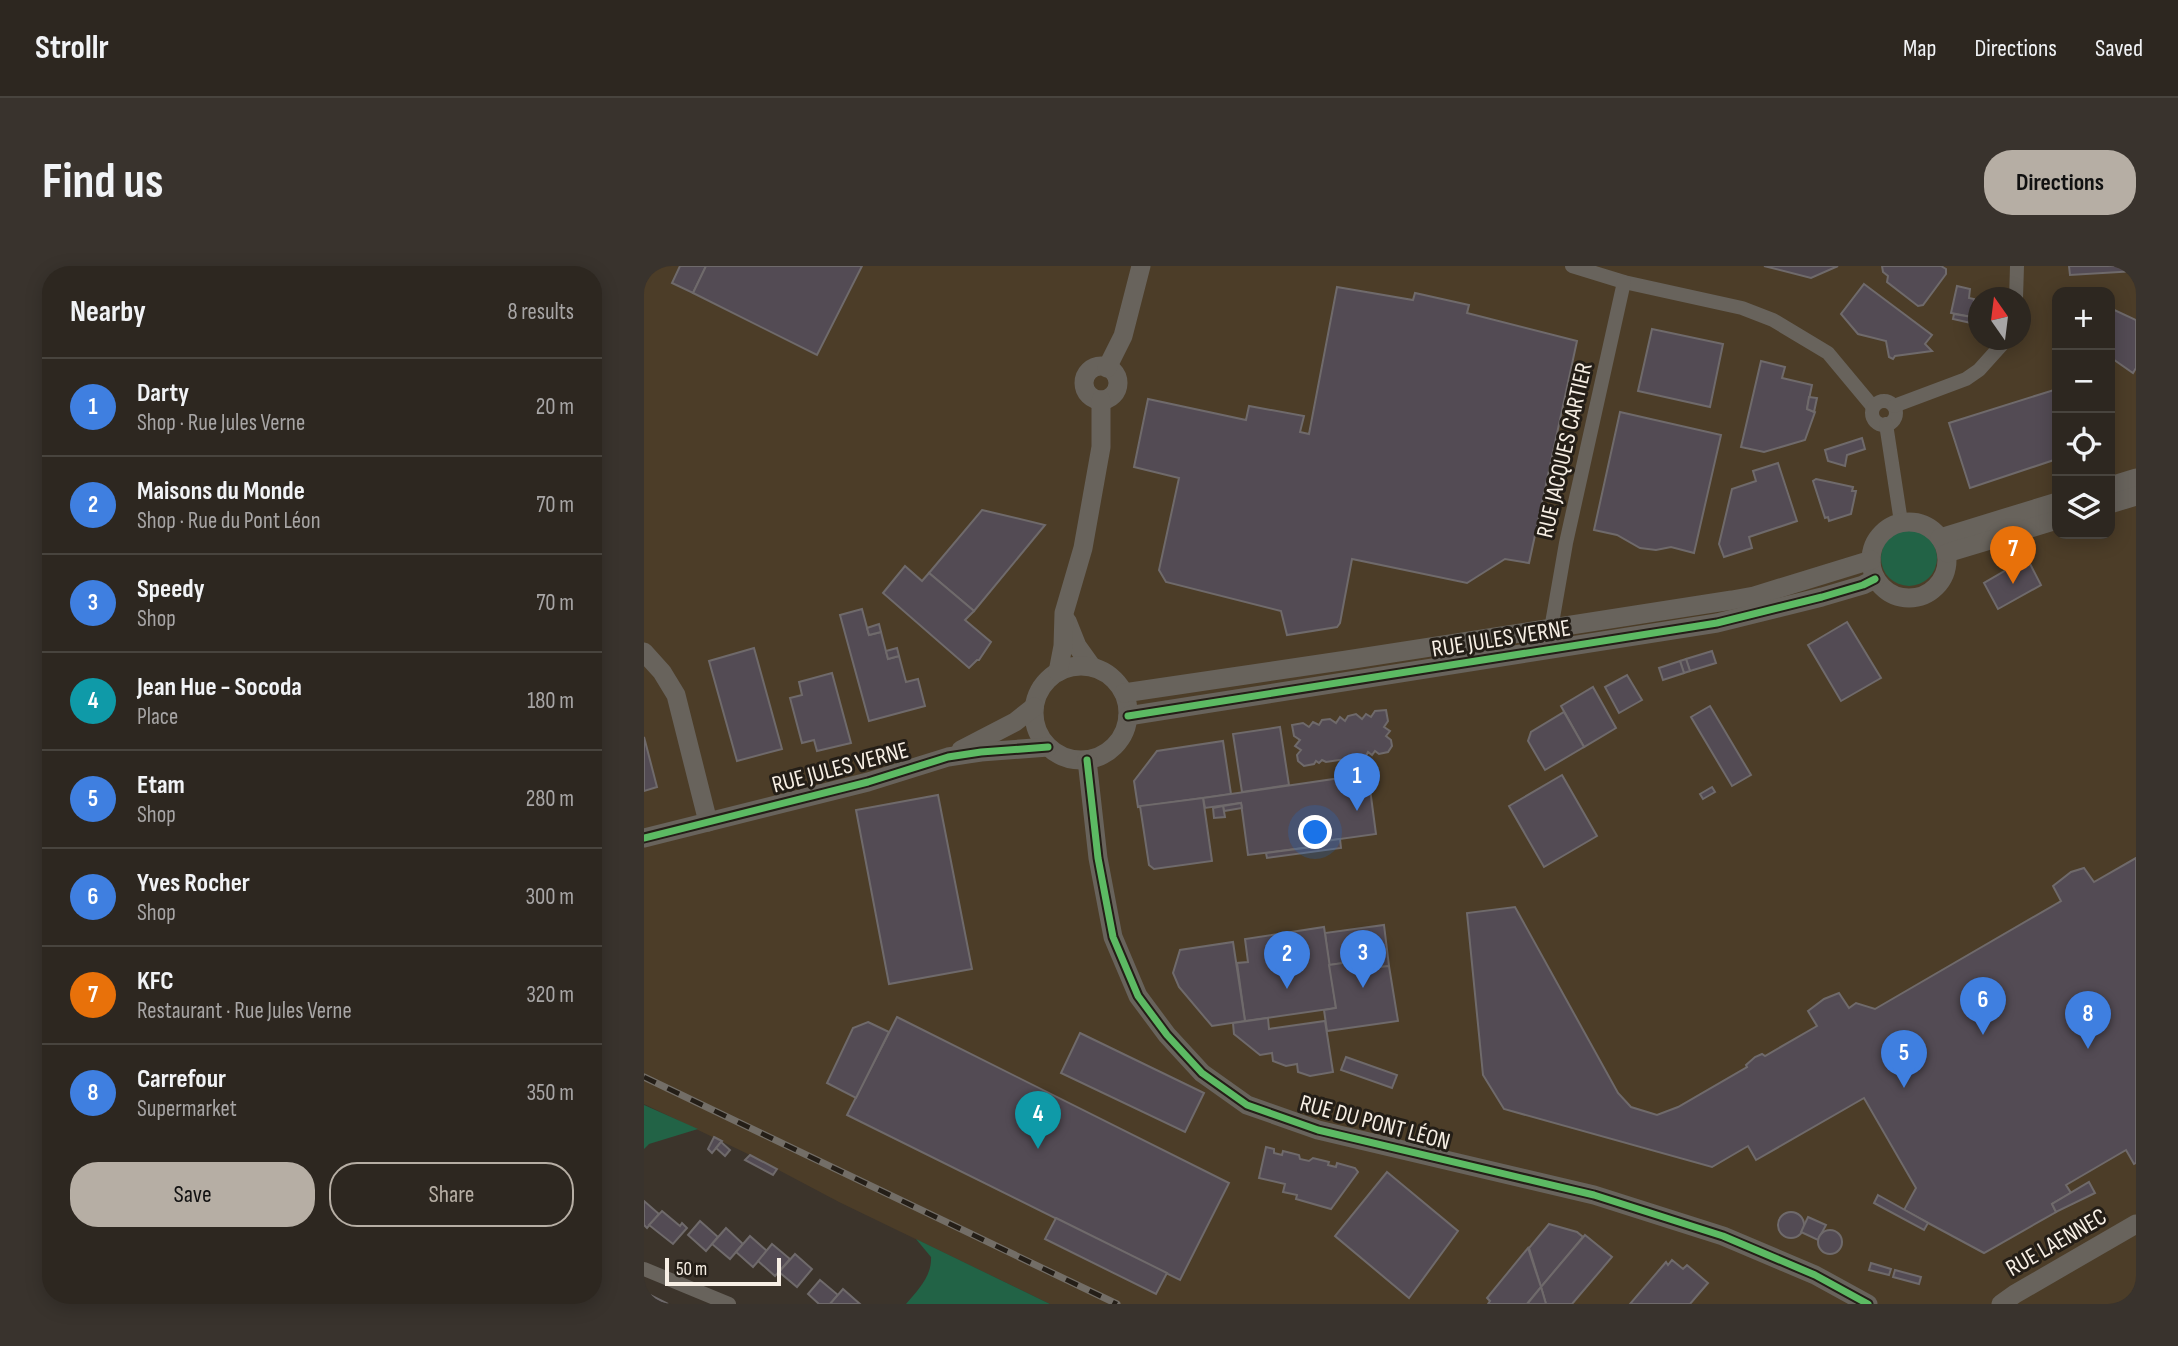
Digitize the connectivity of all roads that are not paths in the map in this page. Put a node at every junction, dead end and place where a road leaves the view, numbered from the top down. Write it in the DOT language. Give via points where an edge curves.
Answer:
graph roads {
  1 [pos="1141,266"];
  2 [pos="1572,266"];
  3 [pos="2017,266"];
  4 [pos="1624,282"];
  5 [pos="2016,287"];
  6 [pos="1997,350"];
  7 [pos="1894,406"];
  8 [pos="1873,407"];
  9 [pos="1886,424"];
  10 [pos="2136,478"];
  11 [pos="2115,484"];
  12 [pos="2136,496"];
  13 [pos="2115,502"];
  14 [pos="2052,504"];
  15 [pos="2052,521"];
  16 [pos="1901,522"];
  17 [pos="1944,546"];
  18 [pos="1873,570"];
  19 [pos="1064,613"];
  20 [pos="1551,629"];
  21 [pos="644,652"];
  22 [pos="1092,667"];
  23 [pos="1058,672"];
  24 [pos="1124,692"];
  25 [pos="1034,707"];
  26 [pos="1128,716"];
  27 [pos="1048,747"];
  28 [pos="948,757"];
  29 [pos="1087,760"];
  30 [pos="708,822"];
  31 [pos="644,838"];
  32 [pos="2136,1224"];
  33 [pos="644,1269"];
  34 [pos="710,1300"];
  35 [pos="729,1304"];
  36 [pos="1868,1304"];
  37 [pos="2001,1304"];
  1 -- 19 [label="street" via="1123,336 1107,368 1115,375 1117,387 1111,397 1101,400 1101,447 1083,548"];
  2 -- 4 [label="street"];
  3 -- 5 [label="street"];
  4 -- 8 [label="street" via="1721,302 1773,320 1828,353"];
  4 -- 20 [label="street, RUE JACQUES CARTIER"];
  6 -- 7 [label="street" via="1966,379"];
  7 -- 8 [label="street" via="1883,401"];
  7 -- 9 [label="street" via="1894,419"];
  8 -- 9 [label="street" via="1875,421"];
  9 -- 16 [label="street"];
  10 -- 11 [label="street"];
  12 -- 13 [label="street"];
  14 -- 17 [label="street"];
  15 -- 17 [label="street"];
  16 -- 17 [label="street" via="1923,524"];
  16 -- 18 [label="street" via="1882,532 1872,550"];
  17 -- 18 [label="street" via="1945,573 1924,595 1903,598 1892,594"];
  18 -- 20 [label="street, RUE JULES VERNE" via="1754,596"];
  18 -- 26 [label="street, RUE JULES VERNE" via="1863,585 1717,623"];
  19 -- 22 [label="street" via="1077,646"];
  19 -- 23 [label="street"];
  20 -- 24 [label="street, RUE JULES VERNE"];
  21 -- 30 [label="street" via="676,695"];
  22 -- 23 [label="street"];
  22 -- 24 [label="street" via="1106,673"];
  23 -- 25 [label="street" via="1046,681"];
  24 -- 26 [label="street"];
  25 -- 27 [label="street" via="1034,722"];
  25 -- 28 [label="street, RUE JULES VERNE" via="1016,722"];
  26 -- 29 [label="street" via="1117,744"];
  27 -- 28 [label="street, RUE JULES VERNE"];
  27 -- 29 [label="street" via="1072,760"];
  28 -- 30 [label="street, RUE JULES VERNE"];
  29 -- 36 [label="street, RUE DU PONT LÉON" via="1113,937 1138,996 1202,1073 1247,1105 1318,1130 1594,1195 1723,1236 1815,1275"];
  30 -- 31 [label="street, RUE JULES VERNE"];
  32 -- 37 [label="street, RUE LAENNEC"];
  33 -- 34 [label="street"];
  34 -- 35 [label="street"];
}
